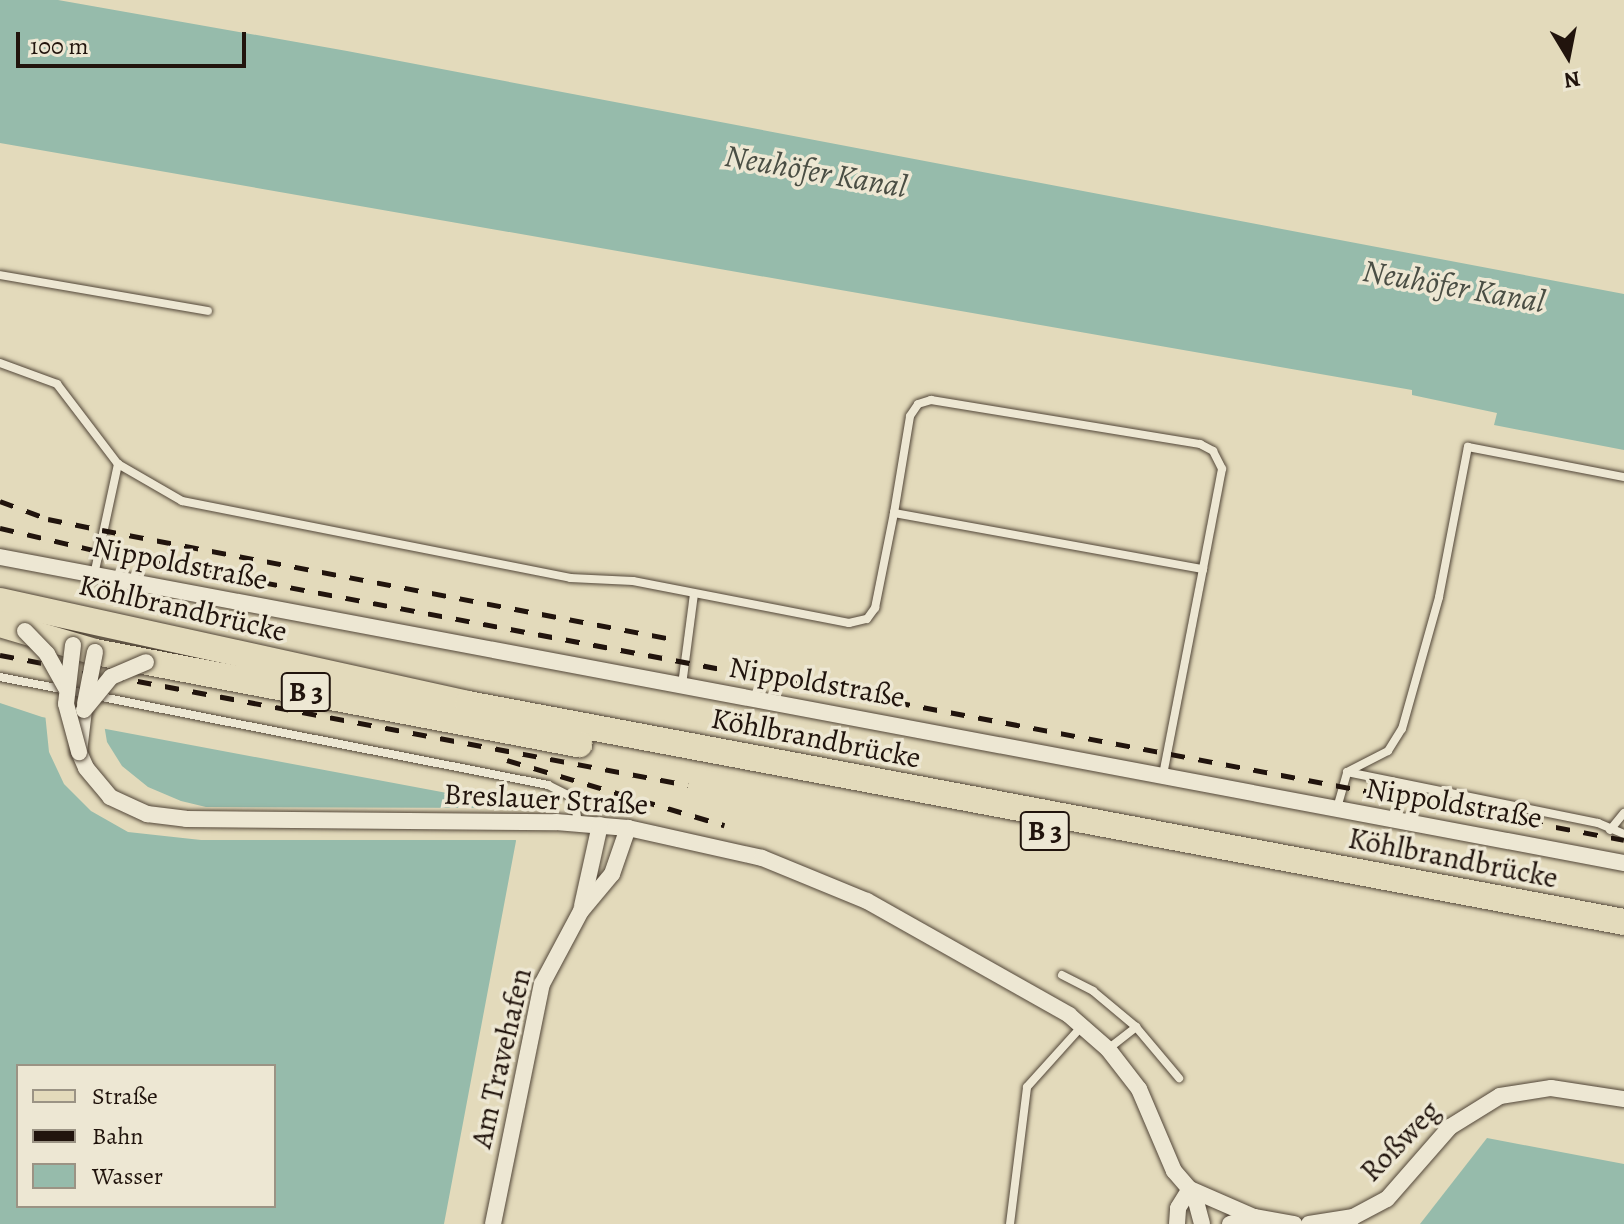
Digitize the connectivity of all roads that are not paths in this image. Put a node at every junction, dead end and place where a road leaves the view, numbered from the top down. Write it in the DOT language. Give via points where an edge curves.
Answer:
graph roads {
  1 [pos="0,275"];
  2 [pos="208,311"];
  3 [pos="0,363"];
  4 [pos="118,464"];
  5 [pos="1624,477"];
  6 [pos="894,513"];
  7 [pos="0,557"];
  8 [pos="1203,569"];
  9 [pos="94,575"];
  10 [pos="694,594"];
  11 [pos="0,601"];
  12 [pos="91,619"];
  13 [pos="12,628"];
  14 [pos="84,648"];
  15 [pos="146,662"];
  16 [pos="0,677"];
  17 [pos="682,685"];
  18 [pos="65,687"];
  19 [pos="84,710"];
  20 [pos="79,752"];
  21 [pos="1347,772"];
  22 [pos="1163,774"];
  23 [pos="1337,810"];
  24 [pos="1624,813"];
  25 [pos="578,823"];
  26 [pos="600,825"];
  27 [pos="628,828"];
  28 [pos="1610,830"];
  29 [pos="1624,834"];
  30 [pos="1624,863"];
  31 [pos="581,911"];
  32 [pos="1624,922"];
  33 [pos="1624,940"];
  34 [pos="1062,975"];
  35 [pos="1083,1025"];
  36 [pos="1136,1027"];
  37 [pos="1108,1049"];
  38 [pos="1179,1078"];
  39 [pos="1624,1099"];
  40 [pos="1190,1189"];
  41 [pos="1254,1217"];
  42 [pos="493,1224"];
  43 [pos="1010,1224"];
  44 [pos="1177,1224"];
  45 [pos="1202,1224"];
  46 [pos="1230,1224"];
  47 [pos="1294,1224"];
  48 [pos="1309,1224"];
  1 -- 2 [label="lane"];
  3 -- 4 [label="lane" via="57,384"];
  4 -- 9 [label="lane"];
  4 -- 10 [label="lane" via="161,491 210,510 570,578 611,578"];
  5 -- 21 [label="lane" via="1468,447 1439,597 1402,729 1388,751"];
  6 -- 8 [label="lane"];
  6 -- 8 [label="lane" via="910,416 918,404 931,400 1200,444 1213,451 1222,469"];
  6 -- 10 [label="lane" via="875,608 867,619 849,623"];
  7 -- 9 [label="street, Nippoldstraße"];
  8 -- 22 [label="lane"];
  9 -- 17 [label="street, Nippoldstraße"];
  10 -- 17 [label="lane"];
  11 -- 12 [label="main road, Köhlbrandbrücke / B 3"];
  12 -- 14 [label="street, Breslauer Straße"];
  12 -- 32 [label="main road, Köhlbrandbrücke / B 3" via="468,704"];
  13 -- 14 [label="main road, Köhlbrandbrücke / B 3"];
  13 -- 18 [label="street, Breslauer Straße, bridge" via="47,654"];
  14 -- 15 [label="main road, Köhlbrandbrücke / B 3"];
  14 -- 18 [label="street, Breslauer Straße, bridge"];
  14 -- 19 [label="street, Breslauer Straße, bridge"];
  15 -- 19 [label="street, bridge" via="111,677"];
  15 -- 33 [label="main road, Köhlbrandbrücke / B 3"];
  16 -- 25 [label="lane" via="548,785 574,798"];
  17 -- 22 [label="street, Nippoldstraße"];
  18 -- 20 [label="street, Breslauer Straße, bridge"];
  19 -- 20 [label="street, Breslauer Straße, bridge"];
  20 -- 25 [label="street, Breslauer Straße" via="92,779 110,797 156,816"];
  21 -- 23 [label="lane"];
  21 -- 28 [label="lane" via="1598,823"];
  22 -- 23 [label="street, Nippoldstraße"];
  23 -- 30 [label="street, Nippoldstraße"];
  24 -- 28 [label="lane"];
  25 -- 26 [label="street, Breslauer Straße"];
  26 -- 27 [label="street, Breslauer Straße"];
  26 -- 31 [label="street, Am Travehafen"];
  27 -- 31 [label="street, Am Travehafen" via="612,874"];
  27 -- 35 [label="street, Breslauer Straße" via="734,850 840,888"];
  28 -- 29 [label="lane"];
  31 -- 42 [label="street, Am Travehafen" via="542,984"];
  34 -- 36 [label="lane" via="1093,991"];
  35 -- 37 [label="street, Breslauer Straße"];
  35 -- 43 [label="lane" via="1027,1087"];
  36 -- 37 [label="lane"];
  36 -- 38 [label="lane"];
  37 -- 40 [label="street, Breslauer Straße" via="1139,1089 1174,1171"];
  39 -- 48 [label="street, Roßweg" via="1551,1088 1500,1096 1450,1127 1387,1199 1353,1217"];
  40 -- 41 [label="street"];
  40 -- 44 [label="street" via="1178,1208"];
  40 -- 45 [label="street, Breslauer Straße"];
  41 -- 46 [label="street"];
  41 -- 47 [label="street"];
}
